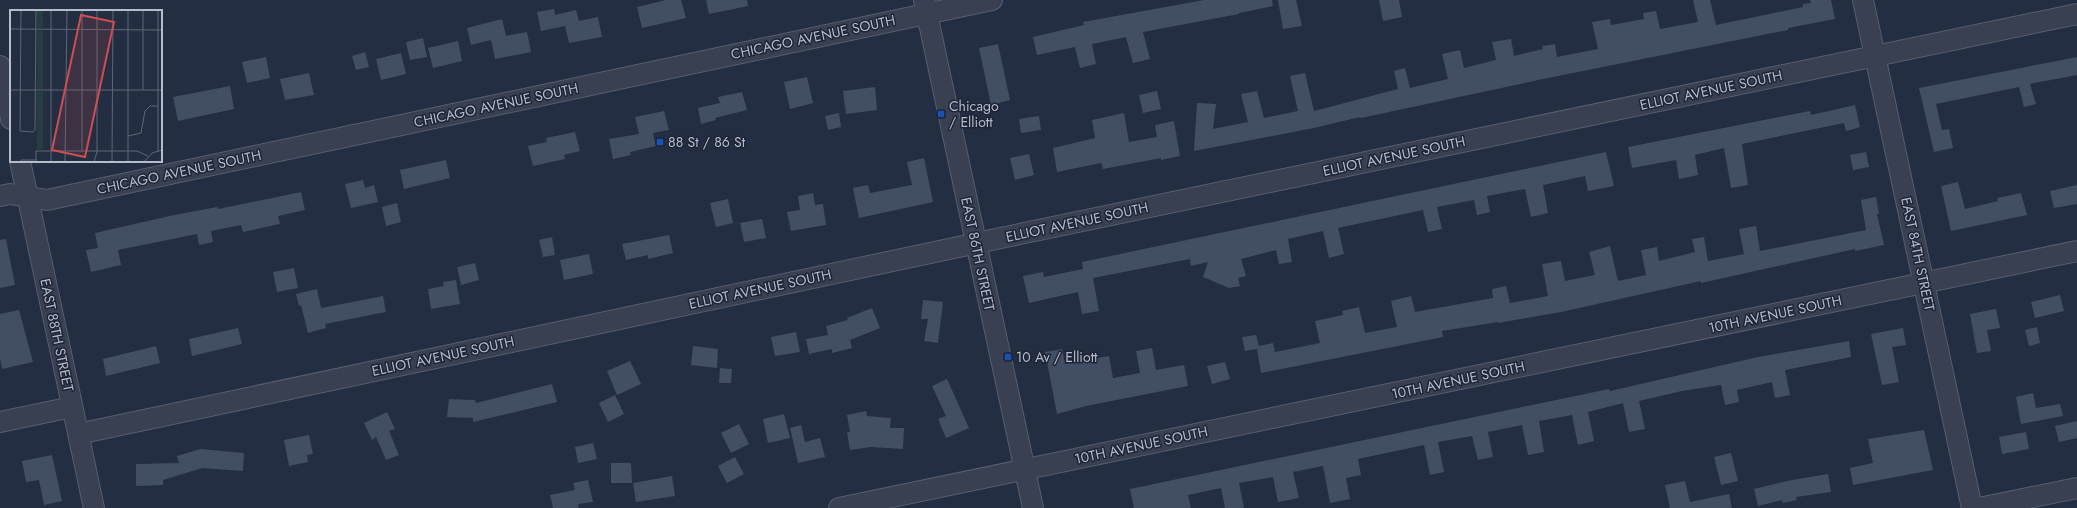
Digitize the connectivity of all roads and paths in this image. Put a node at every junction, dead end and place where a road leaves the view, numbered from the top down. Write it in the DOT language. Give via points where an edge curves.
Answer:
graph roads {
  1 [pos="992,0"];
  2 [pos="1863,0"];
  3 [pos="926,7"];
  4 [pos="2077,14"];
  5 [pos="1875,56"];
  6 [pos="0,66"];
  7 [pos="10,114"];
  8 [pos="20,162"];
  9 [pos="0,196"];
  10 [pos="27,196"];
  11 [pos="976,243"];
  12 [pos="2077,251"];
  13 [pos="1924,283"];
  14 [pos="72,407"];
  15 [pos="0,422"];
  16 [pos="78,434"];
  17 [pos="1025,470"];
  18 [pos="2077,488"];
  19 [pos="94,508"];
  20 [pos="839,508"];
  21 [pos="1033,508"];
  22 [pos="1972,508"];
  23 [pos="1979,508"];
  1 -- 3 [label="street, CHICAGO AVENUE SOUTH"];
  2 -- 5 [label="street, EAST 84TH STREET"];
  3 -- 10 [label="street, CHICAGO AVENUE SOUTH" via="50,200"];
  3 -- 11 [label="street, EAST 86TH STREET"];
  4 -- 5 [label="street, ELLIOT AVENUE SOUTH"];
  5 -- 11 [label="street, ELLIOT AVENUE SOUTH"];
  5 -- 13 [label="street, EAST 84TH STREET"];
  6 -- 7 [label="street"];
  8 -- 10 [label="street, EAST 88TH STREET"];
  9 -- 10 [label="street, CHICAGO AVENUE SOUTH"];
  10 -- 14 [label="street, EAST 88TH STREET"];
  11 -- 16 [label="street, ELLIOT AVENUE SOUTH"];
  11 -- 17 [label="street, EAST 86TH STREET"];
  12 -- 13 [label="street, 10TH AVENUE SOUTH"];
  13 -- 17 [label="street, 10TH AVENUE SOUTH"];
  13 -- 22 [label="street, EAST 84TH STREET"];
  14 -- 15 [label="street"];
  14 -- 16 [label="street, EAST 88TH STREET"];
  16 -- 19 [label="street, EAST 88TH STREET"];
  17 -- 20 [label="street, 10TH AVENUE SOUTH"];
  17 -- 21 [label="street, EAST 86TH STREET"];
  18 -- 23 [label="street"];
}
